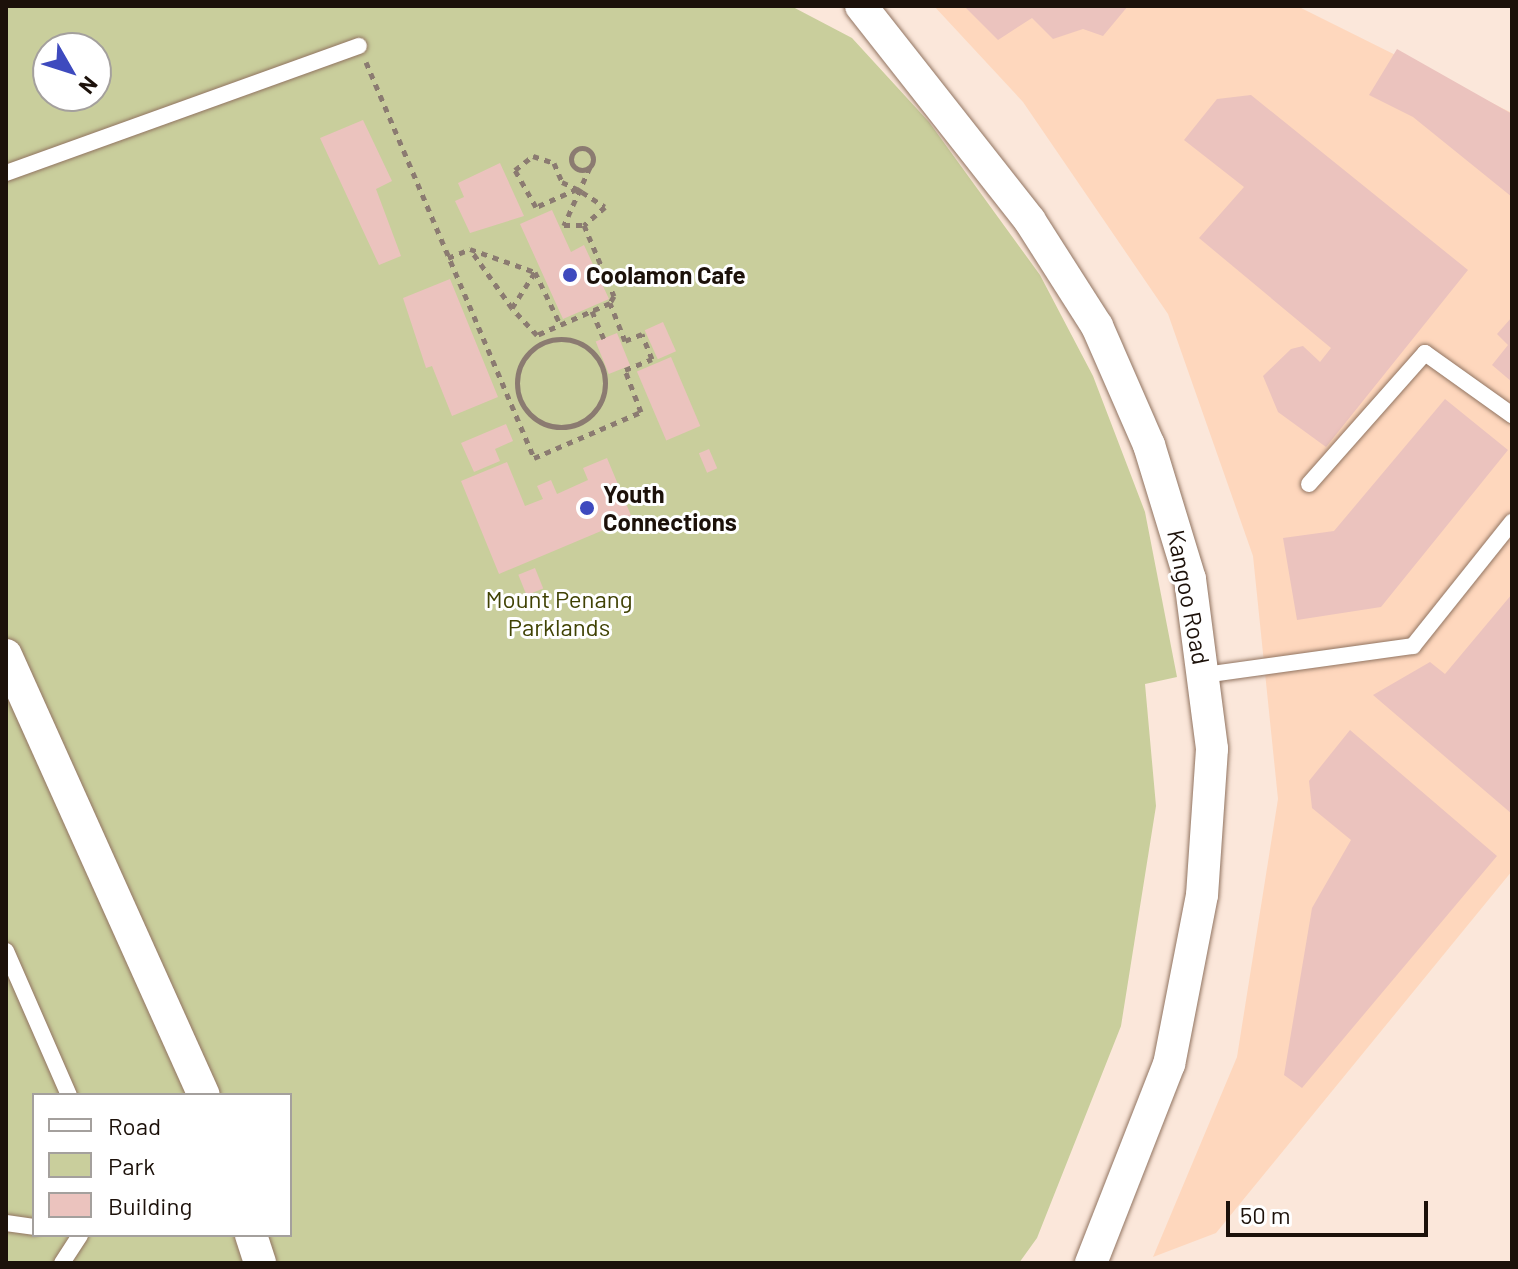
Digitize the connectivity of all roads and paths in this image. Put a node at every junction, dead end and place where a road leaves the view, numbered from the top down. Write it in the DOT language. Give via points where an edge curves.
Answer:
graph roads {
  1 [pos="861,6"];
  2 [pos="359,46"];
  3 [pos="590,167"];
  4 [pos="6,173"];
  5 [pos="580,191"];
  6 [pos="584,225"];
  7 [pos="470,249"];
  8 [pos="448,258"];
  9 [pos="535,272"];
  10 [pos="610,303"];
  11 [pos="512,308"];
  12 [pos="592,311"];
  13 [pos="560,324"];
  14 [pos="540,334"];
  15 [pos="604,339"];
  16 [pos="543,343"];
  17 [pos="1512,415"];
  18 [pos="1309,484"];
  19 [pos="1512,522"];
  20 [pos="6,655"];
  21 [pos="1204,675"];
  22 [pos="6,951"];
  23 [pos="68,1093"];
  24 [pos="203,1093"];
  25 [pos="6,1223"];
  26 [pos="32,1227"];
  27 [pos="79,1237"];
  28 [pos="252,1237"];
  29 [pos="62,1263"];
  30 [pos="260,1263"];
  31 [pos="1091,1263"];
  1 -- 21 [label="street, Kangoo Road" via="1030,221 1097,326 1168,499"];
  2 -- 4 [label="lane"];
  2 -- 8 [label="path"];
  3 -- 3 [label="path" via="590,150 576,149 573,166"];
  3 -- 5 [label="path"];
  5 -- 5 [label="path" via="536,207 515,170 533,156 554,163 562,182"];
  5 -- 6 [label="path" via="605,207"];
  5 -- 6 [label="path" via="564,225"];
  6 -- 10 [label="path"];
  7 -- 8 [label="path"];
  7 -- 9 [label="path"];
  7 -- 11 [label="path"];
  8 -- 10 [label="path" via="534,458 641,412 625,370 652,359 642,334 625,341"];
  9 -- 11 [label="path"];
  9 -- 13 [label="path"];
  10 -- 12 [label="path"];
  11 -- 14 [label="path"];
  12 -- 13 [label="path"];
  12 -- 15 [label="path"];
  13 -- 14 [label="path"];
  14 -- 16 [label="path"];
  16 -- 16 [label="path" via="580,343 600,362 605,389 580,422 551,425 520,396 520,367"];
  17 -- 18 [label="lane" via="1425,353"];
  19 -- 21 [label="lane" via="1413,646"];
  20 -- 24 [label="street"];
  21 -- 31 [label="street, Kangoo Road" via="1212,749 1202,895 1181,1012 1151,1120"];
  22 -- 23 [label="lane"];
  25 -- 26 [label="lane"];
  27 -- 29 [label="lane"];
  28 -- 30 [label="street"];
}
